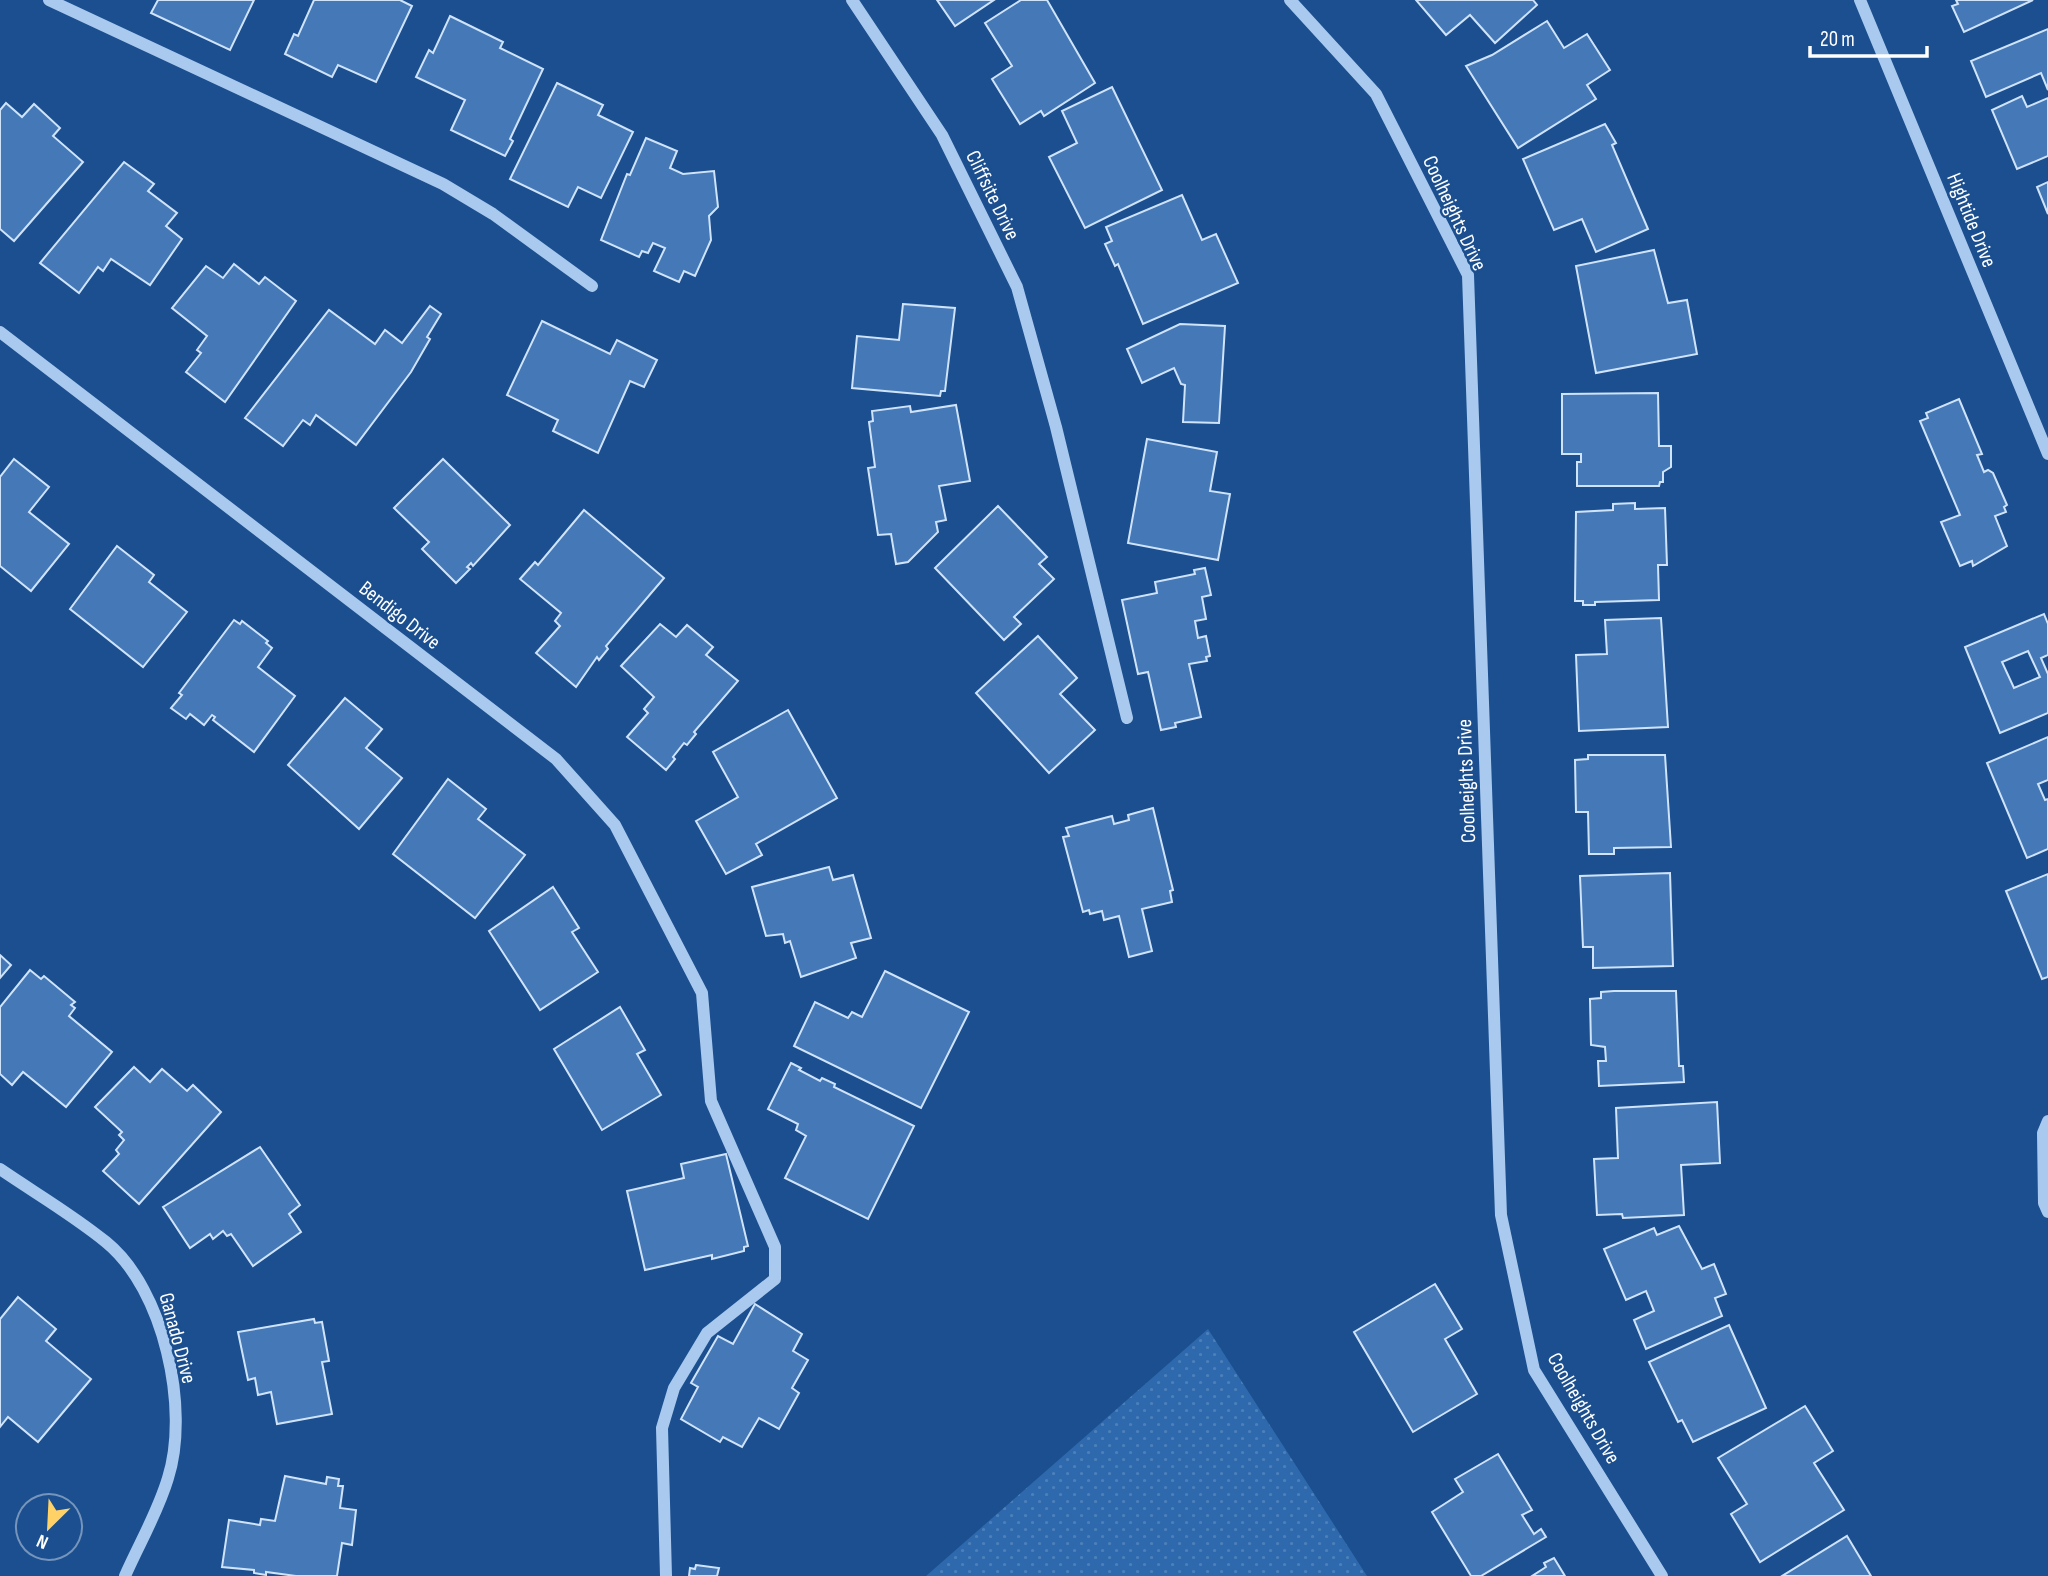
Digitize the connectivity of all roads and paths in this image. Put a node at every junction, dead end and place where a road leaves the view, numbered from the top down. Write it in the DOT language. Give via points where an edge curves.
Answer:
graph roads {
  1 [pos="50,0"];
  2 [pos="852,0"];
  3 [pos="1290,0"];
  4 [pos="1860,0"];
  5 [pos="592,286"];
  6 [pos="0,332"];
  7 [pos="2048,454"];
  8 [pos="1127,718"];
  9 [pos="2048,1121"];
  10 [pos="0,1170"];
  11 [pos="2048,1212"];
  12 [pos="125,1576"];
  13 [pos="666,1576"];
  14 [pos="1662,1576"];
  1 -- 5 [label="street" via="443,184"];
  2 -- 8 [label="street, Cliffsite Drive" via="942,135 1017,287"];
  3 -- 14 [label="street, Coolheights Drive" via="1376,94 1468,275 1501,1215 1534,1370"];
  4 -- 7 [label="street, Hightide Drive"];
  6 -- 13 [label="street, Bendigo Drive" via="556,759 615,825 702,993 711,1101 775,1247 775,1279 707,1333 674,1388 662,1428"];
  9 -- 11 [label="street" via="2043,1133"];
  10 -- 12 [label="street, Ganado Drive" via="108,1243 145,1289 166,1349 178,1413 169,1478"];
}
